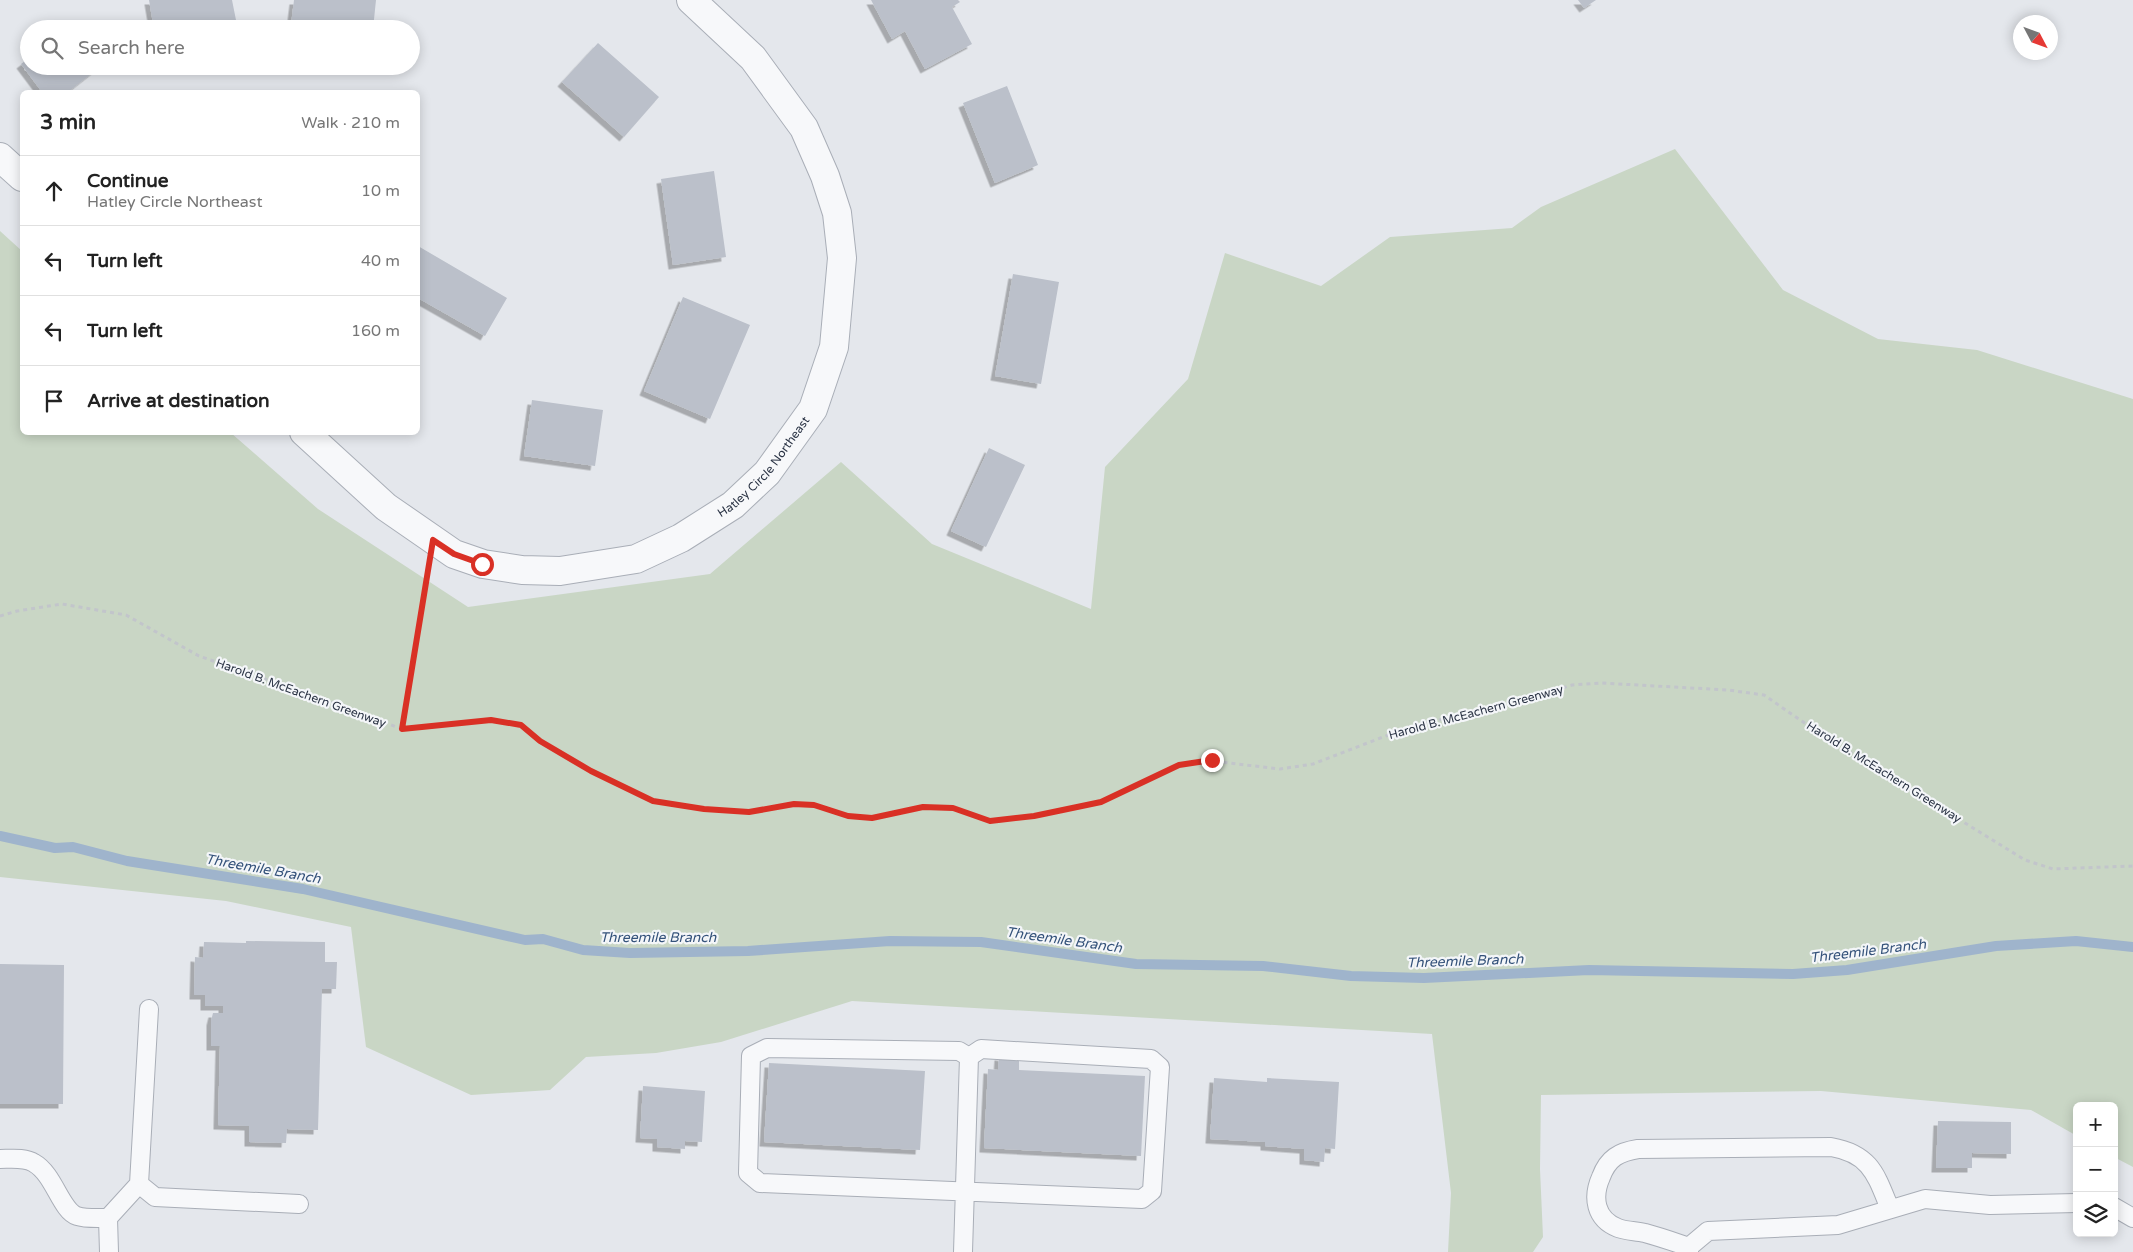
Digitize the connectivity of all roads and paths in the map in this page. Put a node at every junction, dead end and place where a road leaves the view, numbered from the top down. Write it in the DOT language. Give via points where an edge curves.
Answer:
graph roads {
  1 [pos="691,0"];
  2 [pos="0,157"];
  3 [pos="20,175"];
  4 [pos="307,435"];
  5 [pos="433,540"];
  6 [pos="0,616"];
  7 [pos="402,729"];
  8 [pos="2133,866"];
  9 [pos="149,1008"];
  10 [pos="969,1058"];
  11 [pos="0,1159"];
  12 [pos="139,1184"];
  13 [pos="964,1192"];
  14 [pos="2073,1203"];
  15 [pos="299,1204"];
  16 [pos="1890,1209"];
  17 [pos="2118,1209"];
  18 [pos="108,1218"];
  19 [pos="2133,1218"];
  20 [pos="1689,1249"];
  21 [pos="109,1252"];
  22 [pos="963,1252"];
  1 -- 5 [label="street, Hatley Circle Northeast" via="753,58 804,128 826,176 837,213 842,258 834,347 813,409 767,473 734,505 681,538 636,559 560,572 522,570 482,564 454,554"];
  2 -- 3 [label="street"];
  4 -- 5 [label="street, Hatley Circle Northeast" via="386,506"];
  5 -- 7 [label="path"];
  6 -- 7 [label="path, Harold B. McEachern Greenway" via="62,604 126,615 200,656"];
  7 -- 8 [label="path, Harold B. McEachern Greenway" via="491,720 521,725 540,741 591,771 653,801 678,805 749,812 794,804 814,805 848,816 872,818 923,807 953,808 990,821 1101,802 1179,765 1212,760 1280,770 1313,764 1410,727 1572,685 1600,683 1728,690 1764,695 1819,733 2025,860 2053,870"];
  9 -- 12 [label="lane"];
  10 -- 13 [label="lane"];
  10 -- 13 [label="lane" via="981,1049 1151,1059 1160,1067 1152,1191 1142,1199"];
  10 -- 13 [label="lane" via="958,1051 767,1048 751,1056 748,1172 760,1183"];
  11 -- 18 [label="lane" via="34,1162 47,1174 67,1211 76,1216"];
  12 -- 15 [label="lane" via="155,1197"];
  12 -- 18 [label="lane"];
  13 -- 22 [label="lane"];
  14 -- 16 [label="lane" via="1990,1205 1925,1199"];
  16 -- 20 [label="lane" via="1838,1225 1708,1231"];
  16 -- 20 [label="lane" via="1876,1173 1864,1159 1847,1150 1831,1147 1638,1149 1624,1151 1612,1158 1604,1169 1596,1195 1601,1217 1620,1229 1652,1235"];
  17 -- 19 [label="lane"];
  18 -- 21 [label="lane"];
}
